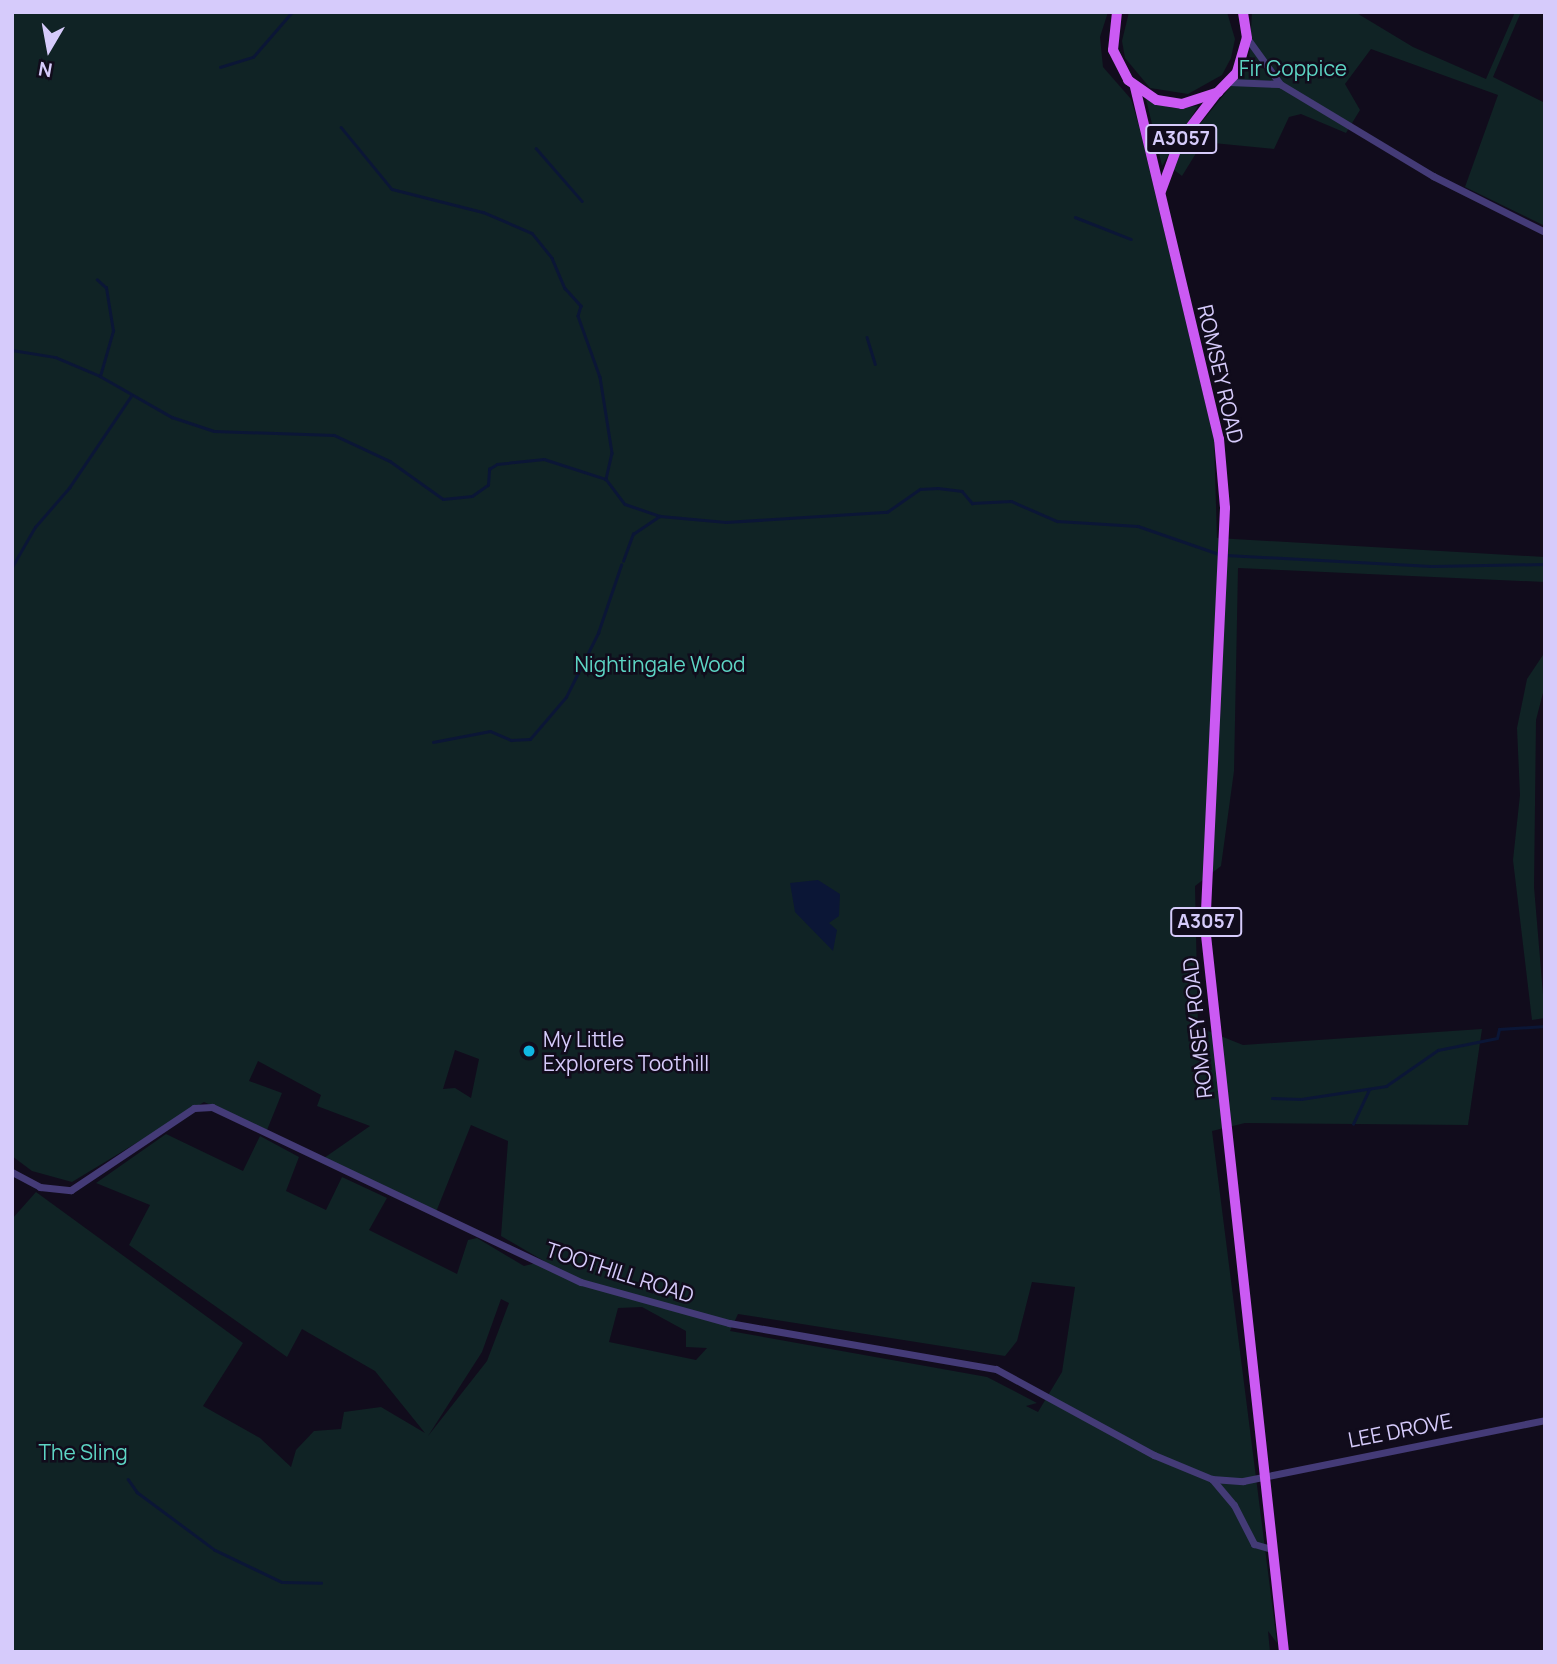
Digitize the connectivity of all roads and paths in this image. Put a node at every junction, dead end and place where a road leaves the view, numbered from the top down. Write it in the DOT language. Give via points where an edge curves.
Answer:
graph roads {
  1 [pos="1117,12"];
  2 [pos="1242,12"];
  3 [pos="1247,38"];
  4 [pos="1229,82"];
  5 [pos="1280,84"];
  6 [pos="1135,88"];
  7 [pos="1218,92"];
  8 [pos="1160,196"];
  9 [pos="1545,232"];
  10 [pos="12,1172"];
  11 [pos="1545,1420"];
  12 [pos="1262,1475"];
  13 [pos="1212,1479"];
  14 [pos="1272,1549"];
  15 [pos="1284,1652"];
  1 -- 6 [label="main road, ROMSEY ROAD" via="1113,50"];
  2 -- 3 [label="main road"];
  3 -- 4 [label="main road" via="1242,62"];
  3 -- 5 [label="street"];
  4 -- 5 [label="street"];
  4 -- 7 [label="main road"];
  5 -- 9 [label="street" via="1433,176"];
  6 -- 7 [label="main road" via="1157,100 1182,104"];
  6 -- 8 [label="main road, ROMSEY ROAD / A3057"];
  7 -- 8 [label="main road, A3057" via="1179,142"];
  8 -- 12 [label="main road, ROMSEY ROAD / A3057" via="1219,439 1222,480 1205,926"];
  10 -- 13 [label="street, TOOTHILL ROAD" via="40,1187 71,1190 194,1108 212,1107 581,1282 729,1323 996,1369 1154,1455"];
  11 -- 12 [label="street, LEE DROVE"];
  12 -- 13 [label="street, TOOTHILL ROAD" via="1243,1481"];
  12 -- 14 [label="main road, ROMSEY ROAD / A3057"];
  13 -- 14 [label="street, TOOTHILL ROAD" via="1230,1498 1254,1544"];
  14 -- 15 [label="main road, ROMSEY ROAD / A3057"];
}
